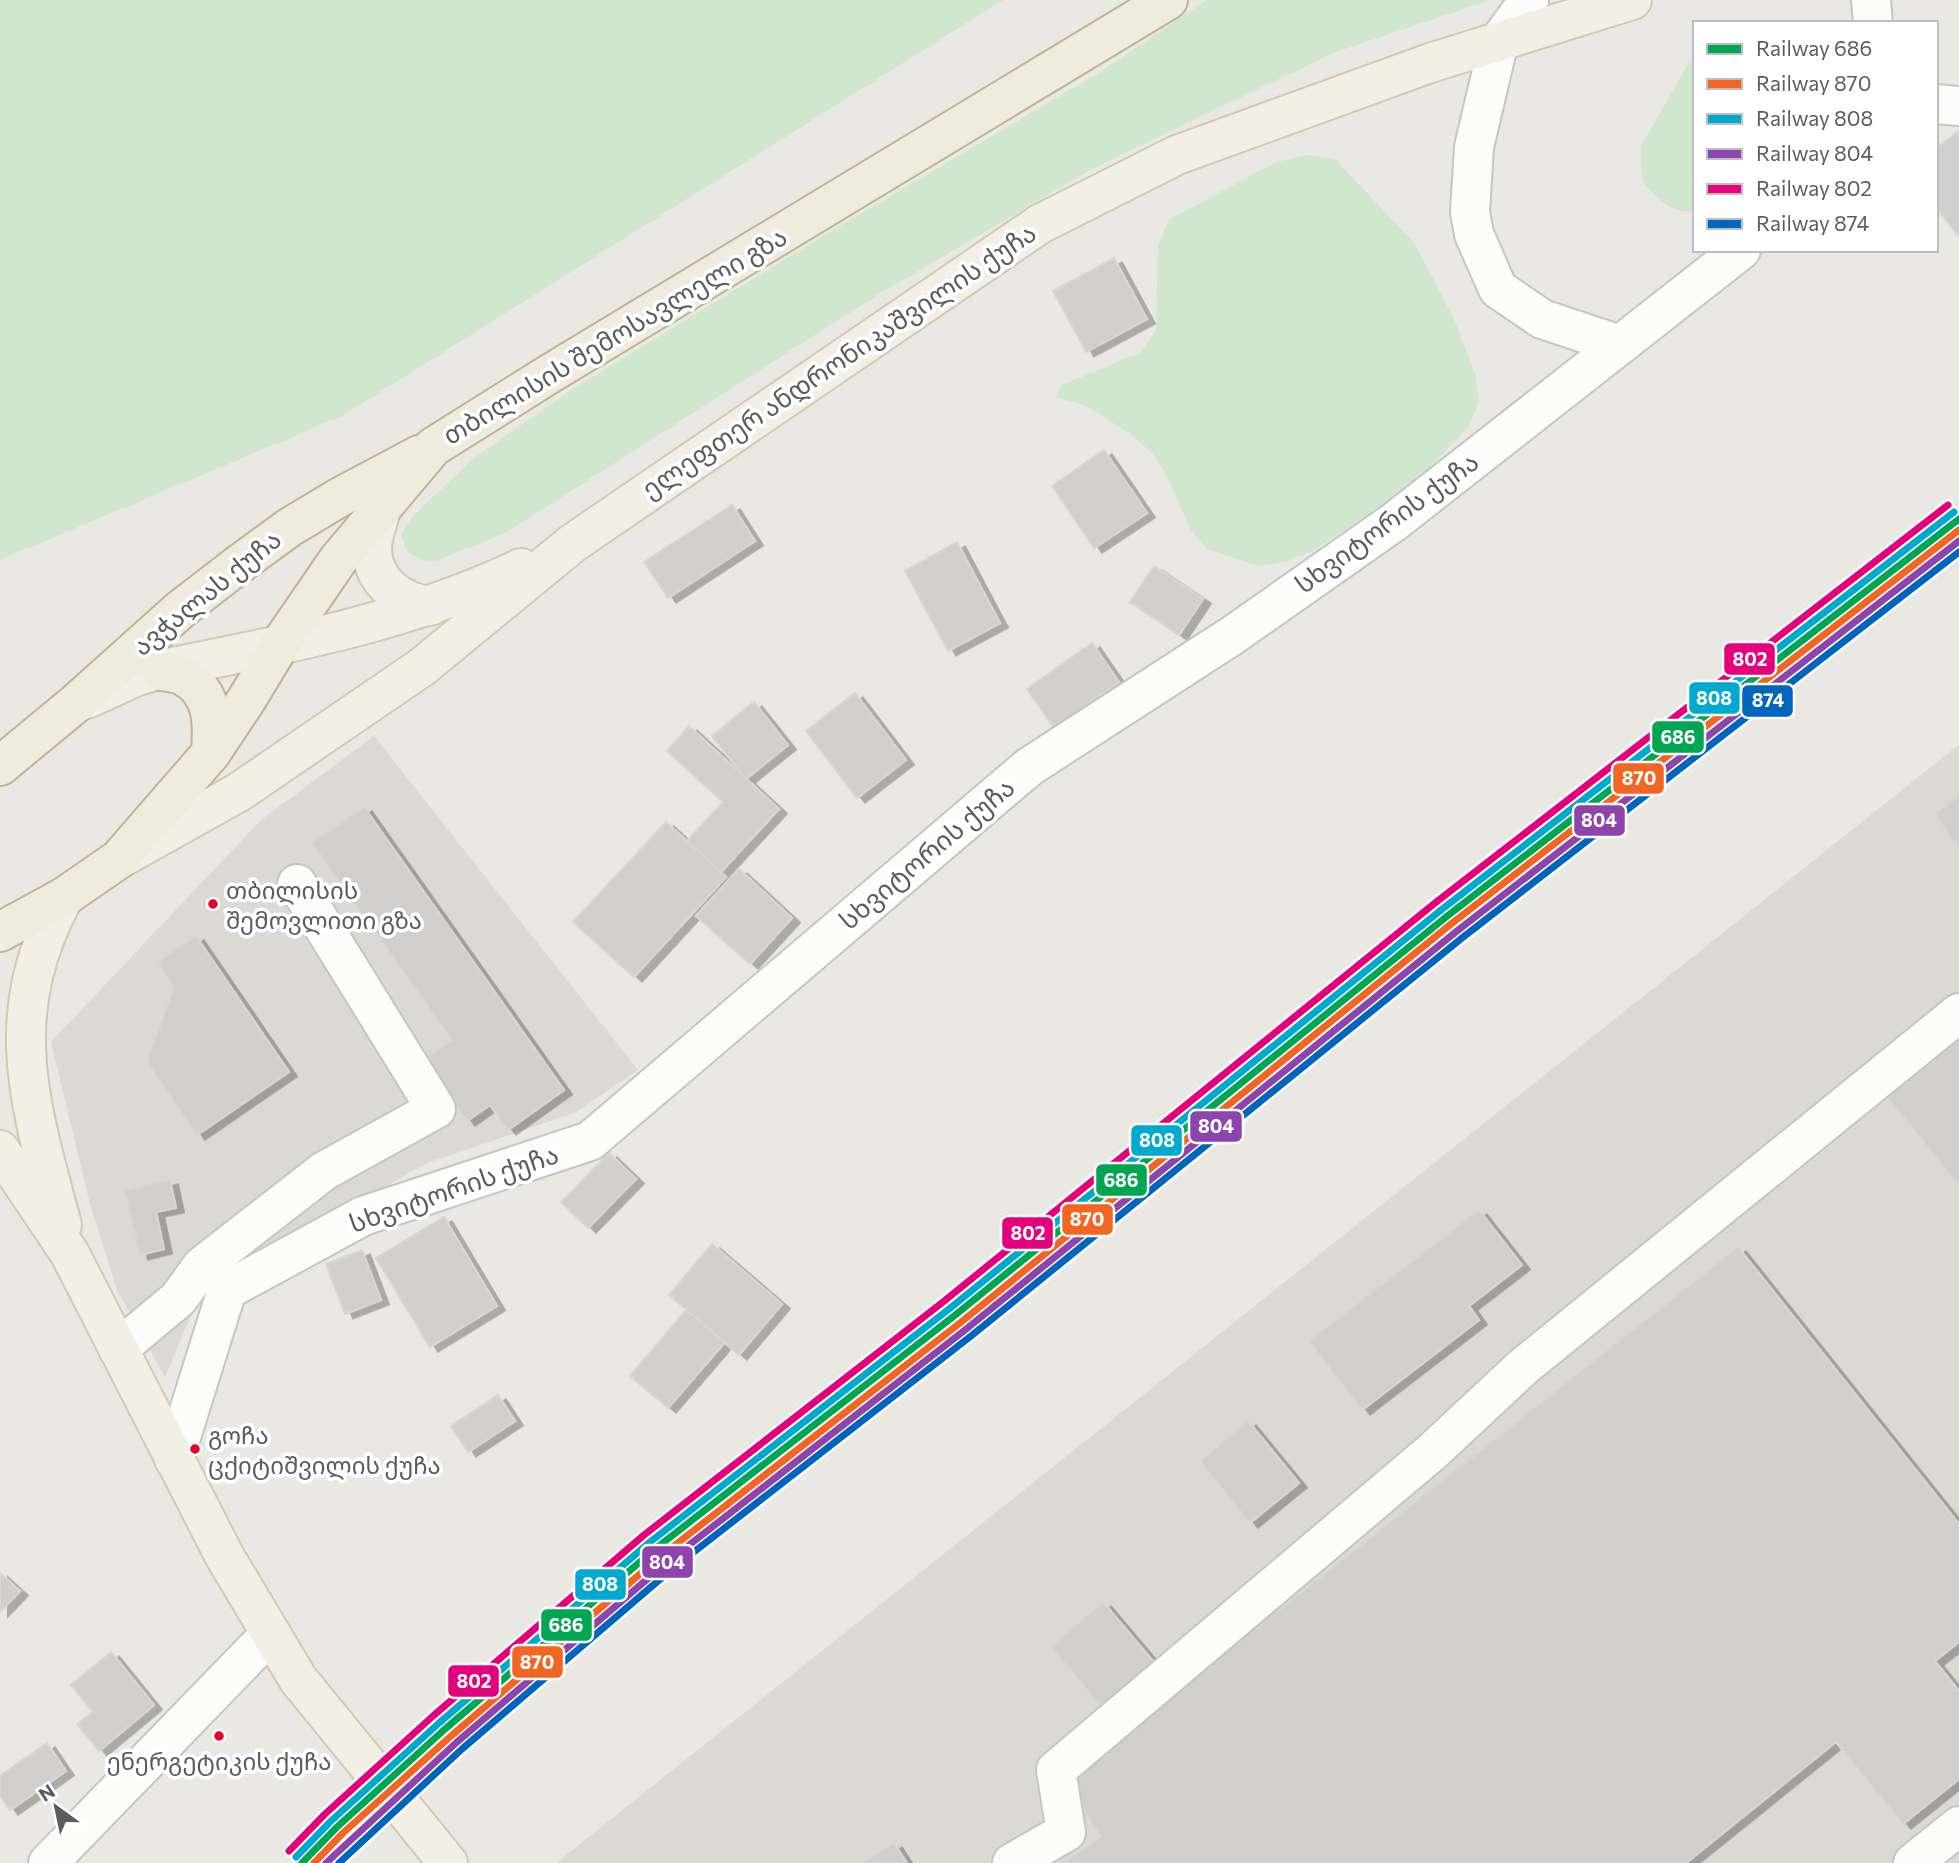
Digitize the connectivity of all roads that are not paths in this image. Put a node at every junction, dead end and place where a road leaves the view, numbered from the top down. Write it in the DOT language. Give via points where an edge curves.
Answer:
graph roads {
  1 [pos="1168,0"];
  2 [pos="1529,0"];
  3 [pos="1632,0"];
  4 [pos="1871,0"];
  5 [pos="1873,21"];
  6 [pos="1499,41"];
  7 [pos="1938,104"];
  8 [pos="1959,106"];
  9 [pos="1738,252"];
  10 [pos="1620,345"];
  11 [pos="433,447"];
  12 [pos="381,510"];
  13 [pos="573,543"];
  14 [pos="430,606"];
  15 [pos="279,646"];
  16 [pos="157,670"];
  17 [pos="75,704"];
  18 [pos="211,753"];
  19 [pos="0,766"];
  20 [pos="119,859"];
  21 [pos="297,884"];
  22 [pos="64,897"];
  23 [pos="0,932"];
  24 [pos="1959,1013"];
  25 [pos="0,1150"];
  26 [pos="69,1254"];
  27 [pos="118,1349"];
  28 [pos="174,1458"];
  29 [pos="270,1634"];
  30 [pos="1959,1826"];
  31 [pos="48,1863"];
  32 [pos="448,1863"];
  33 [pos="1012,1863"];
  34 [pos="1913,1863"];
  1 -- 11 [label="highway, თბილისის შემოსავლელი გზა"];
  2 -- 6 [label="street"];
  3 -- 6 [label="main road, ელეფთერ ანდრონიკაშვილის ქუჩა"];
  4 -- 5 [label="street"];
  6 -- 10 [label="street" via="1474,147 1470,212 1488,270 1498,289 1542,319"];
  6 -- 13 [label="main road, ელეფთერ ანდრონიკაშვილის ქუჩა" via="1177,155 1040,224"];
  7 -- 8 [label="street"];
  9 -- 10 [label="street, სხვიტორის ქუჩა"];
  10 -- 28 [label="street, სხვიტორის ქუჩა" via="1394,522 1233,635 1029,767 590,1141 363,1216 227,1290"];
  11 -- 12 [label="highway, თბილისის შემოსავლელი გზა"];
  11 -- 17 [label="highway, ავჭალას ქუჩა" via="290,527 181,609"];
  12 -- 14 [label="main road" via="372,549 380,574 397,595"];
  12 -- 15 [label="highway, თბილისის შემოსავლელი გზა" via="338,560"];
  13 -- 14 [label="main road"];
  13 -- 20 [label="main road, ელეფთერ ანდრონიკაშვილის ქუჩა" via="422,667 239,792"];
  14 -- 15 [label="main road"];
  15 -- 16 [label="main road"];
  15 -- 18 [label="highway, თბილისის შემოსავლელი გზა"];
  16 -- 17 [label="main road"];
  16 -- 18 [label="highway" via="184,675 199,687 213,722"];
  17 -- 19 [label="highway, ავჭალას ქუჩა"];
  18 -- 20 [label="highway, თბილისის შემოსავლელი გზა"];
  20 -- 22 [label="highway"];
  21 -- 27 [label="street" via="436,1109 324,1171 202,1266 178,1300"];
  22 -- 23 [label="highway"];
  22 -- 26 [label="main road" via="45,928 34,962 22,1029 30,1106"];
  24 -- 33 [label="street" via="1523,1367 1433,1451 1056,1770 1066,1832"];
  25 -- 26 [label="main road"];
  26 -- 27 [label="main road"];
  27 -- 28 [label="main road"];
  28 -- 29 [label="main road"];
  29 -- 31 [label="street"];
  29 -- 32 [label="main road" via="298,1679"];
  30 -- 34 [label="street"];
}
